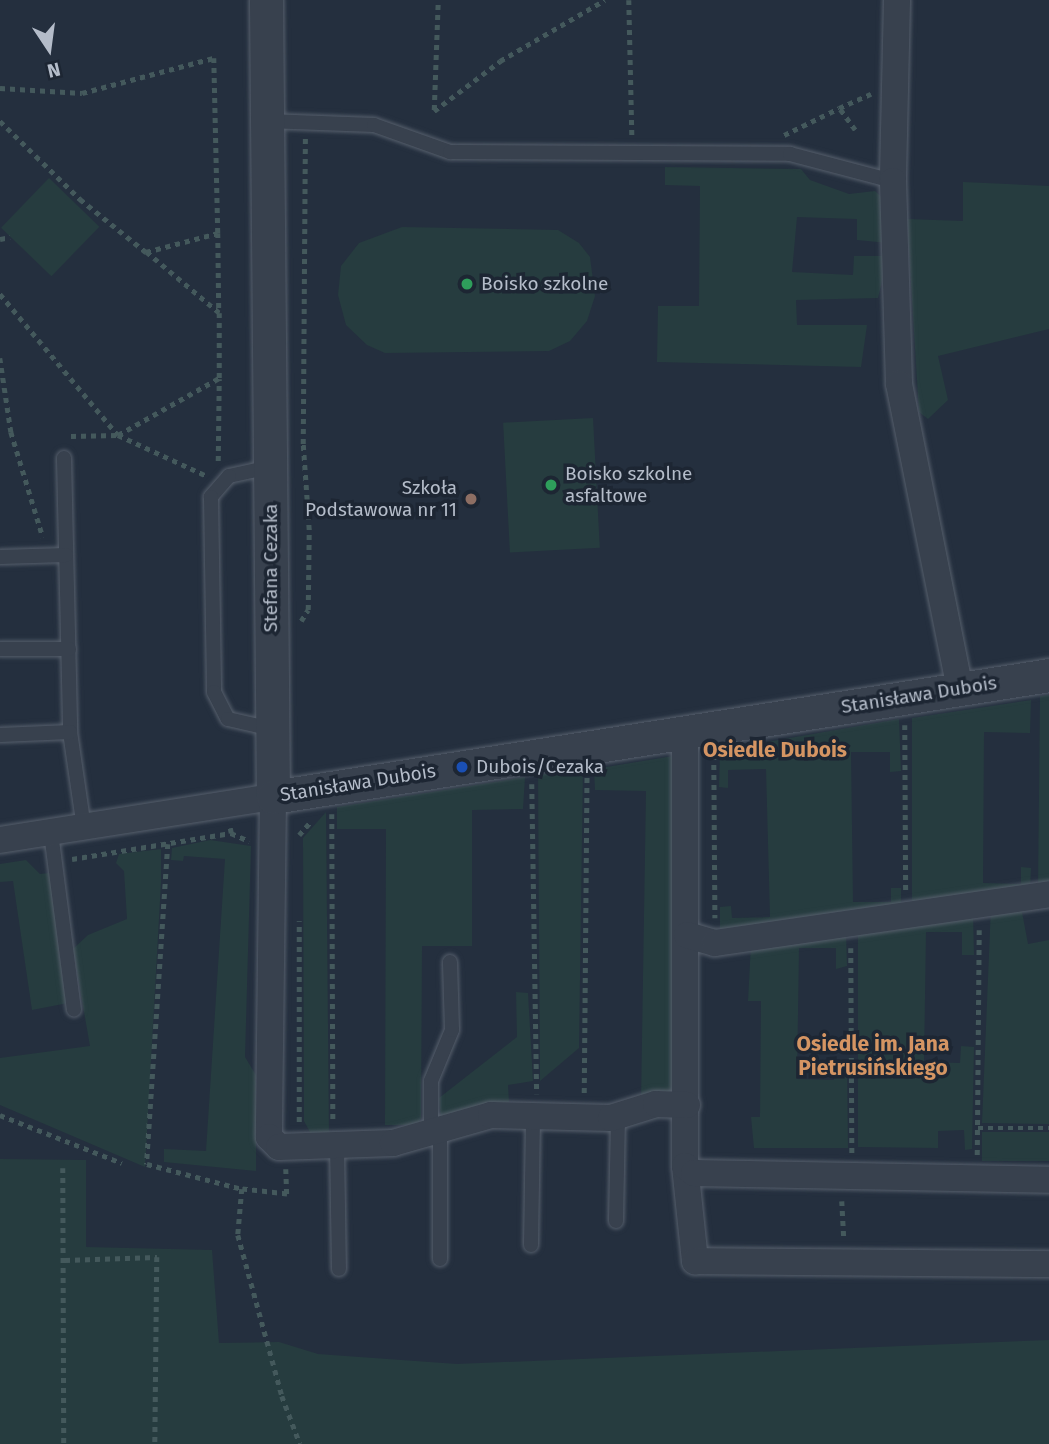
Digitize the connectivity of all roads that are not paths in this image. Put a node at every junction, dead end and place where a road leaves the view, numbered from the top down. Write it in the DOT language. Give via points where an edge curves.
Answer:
graph roads {
  1 [pos="266,0"];
  2 [pos="897,0"];
  3 [pos="267,121"];
  4 [pos="892,181"];
  5 [pos="64,458"];
  6 [pos="271,467"];
  7 [pos="66,555"];
  8 [pos="0,557"];
  9 [pos="0,649"];
  10 [pos="69,649"];
  11 [pos="1049,675"];
  12 [pos="960,689"];
  13 [pos="272,729"];
  14 [pos="71,732"];
  15 [pos="0,735"];
  16 [pos="686,739"];
  17 [pos="272,797"];
  18 [pos="84,828"];
  19 [pos="51,833"];
  20 [pos="0,840"];
  21 [pos="1049,894"];
  22 [pos="687,935"];
  23 [pos="450,962"];
  24 [pos="74,1010"];
  25 [pos="687,1105"];
  26 [pos="535,1116"];
  27 [pos="618,1117"];
  28 [pos="436,1131"];
  29 [pos="335,1133"];
  30 [pos="685,1166"];
  31 [pos="1049,1180"];
  32 [pos="616,1221"];
  33 [pos="531,1245"];
  34 [pos="440,1259"];
  35 [pos="1049,1264"];
  36 [pos="339,1269"];
  1 -- 3 [label="street, Stefana Cezaka"];
  2 -- 4 [label="street"];
  3 -- 4 [label="lane" via="374,125 450,152 790,154"];
  3 -- 6 [label="street, Stefana Cezaka"];
  4 -- 12 [label="street" via="899,384"];
  5 -- 7 [label="lane"];
  6 -- 13 [label="street, Stefana Cezaka"];
  6 -- 13 [label="lane" via="229,476 216,485 211,497 214,692 228,719"];
  7 -- 8 [label="lane"];
  7 -- 10 [label="lane"];
  9 -- 10 [label="lane"];
  10 -- 14 [label="lane"];
  11 -- 12 [label="street, Stanisława Dubois"];
  12 -- 16 [label="street, Stanisława Dubois"];
  13 -- 17 [label="street, Stefana Cezaka"];
  14 -- 15 [label="lane"];
  14 -- 18 [label="lane"];
  16 -- 17 [label="street, Stanisława Dubois"];
  16 -- 22 [label="street"];
  17 -- 18 [label="street, Stanisława Dubois"];
  17 -- 29 [label="street, Stefana Cezaka" via="287,1139"];
  18 -- 19 [label="street, Stanisława Dubois"];
  19 -- 20 [label="street, Stanisława Dubois"];
  19 -- 24 [label="lane"];
  21 -- 22 [label="street" via="715,943"];
  22 -- 25 [label="street"];
  23 -- 28 [label="lane" via="452,1030 431,1080"];
  25 -- 27 [label="street" via="656,1104"];
  25 -- 30 [label="street"];
  26 -- 27 [label="street"];
  26 -- 28 [label="street" via="491,1115"];
  26 -- 33 [label="lane"];
  27 -- 32 [label="lane"];
  28 -- 29 [label="street" via="393,1143"];
  28 -- 34 [label="lane"];
  29 -- 36 [label="lane"];
  30 -- 31 [label="street" via="694,1174"];
  30 -- 35 [label="street" via="695,1261"];
}
